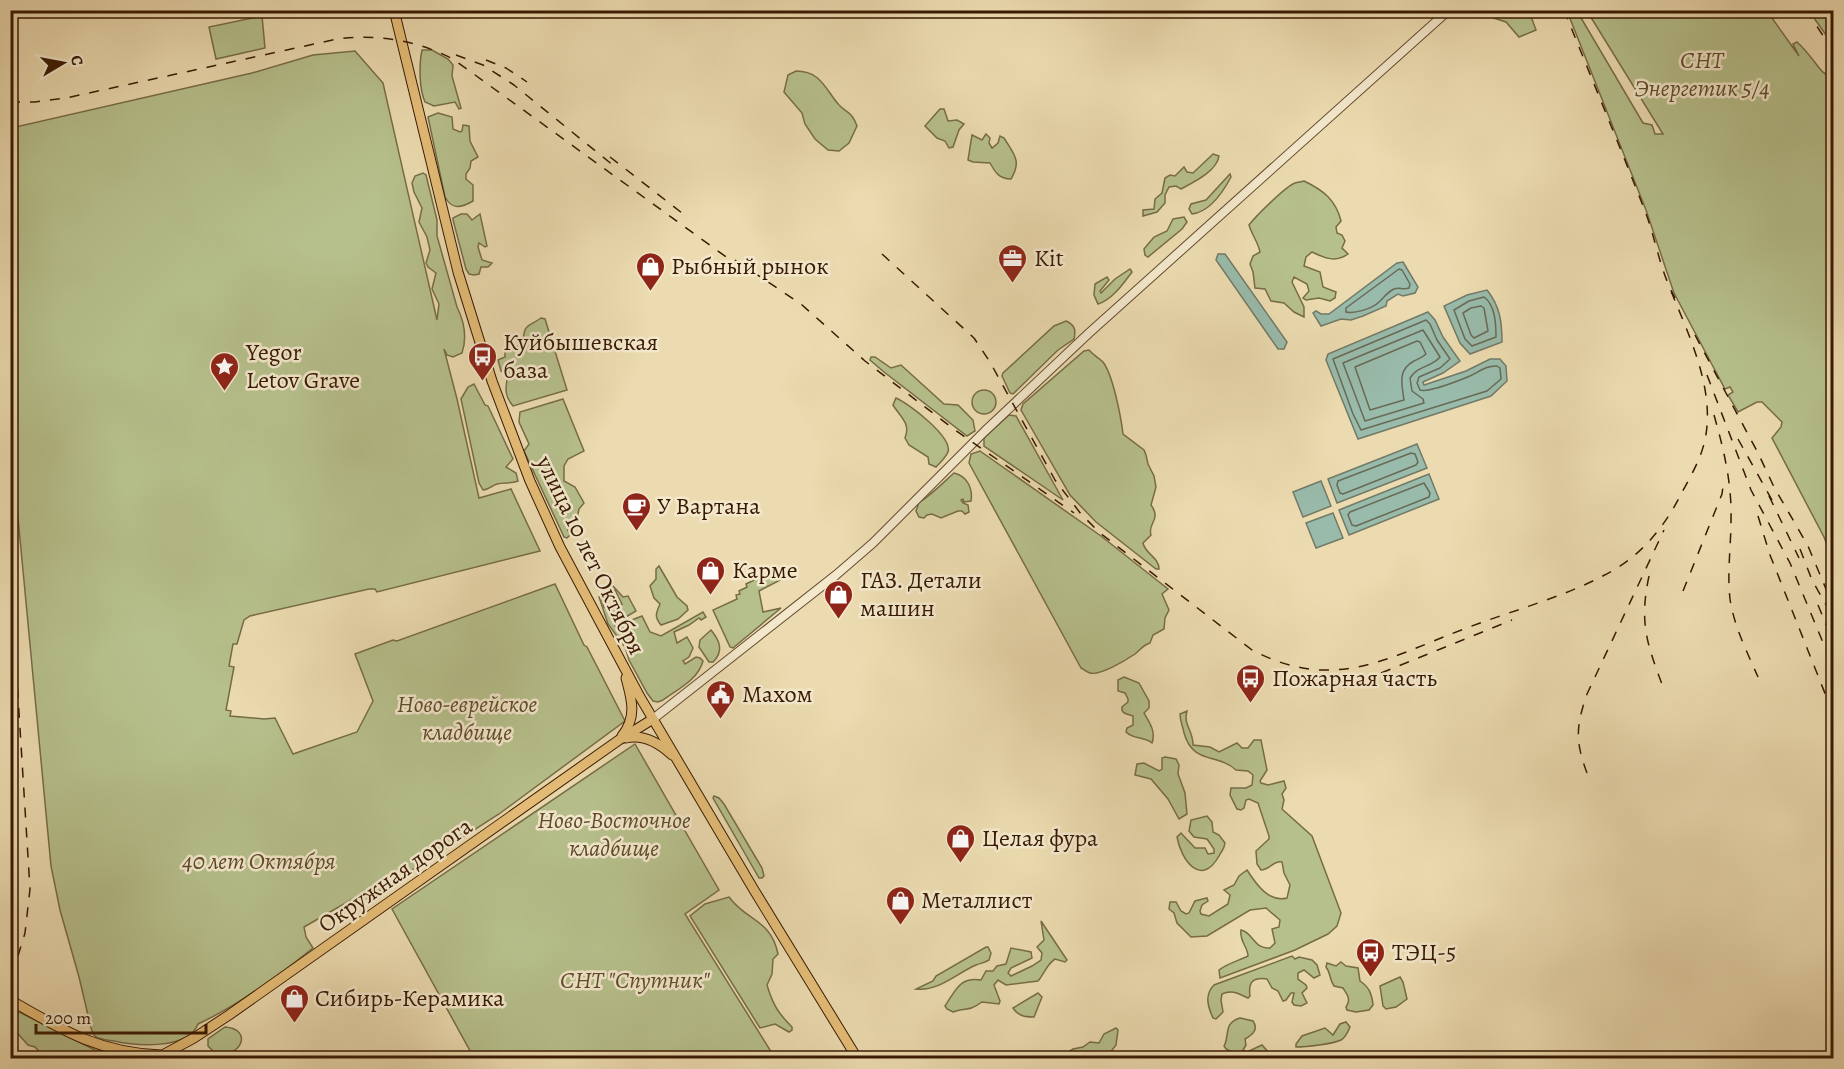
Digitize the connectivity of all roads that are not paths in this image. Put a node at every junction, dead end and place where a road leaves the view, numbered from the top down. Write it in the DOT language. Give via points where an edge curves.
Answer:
graph roads {
  1 [pos="392,10"];
  2 [pos="1449,10"];
  3 [pos="623,665"];
  4 [pos="653,719"];
  5 [pos="619,740"];
  6 [pos="680,763"];
  7 [pos="10,1000"];
  8 [pos="126,1051"];
  9 [pos="159,1057"];
  10 [pos="133,1059"];
  11 [pos="858,1059"];
  1 -- 3 [label="main road, улица 10 лет Октября" via="458,272 492,381 547,518"];
  2 -- 4 [label="street" via="1089,333 873,543"];
  3 -- 4 [label="main road, улица 10 лет Октября"];
  3 -- 5 [label="main road" via="633,712"];
  4 -- 5 [label="main road, Окружная дорога"];
  4 -- 6 [label="main road, улица 10 лет Октября"];
  5 -- 6 [label="main road" via="647,738"];
  5 -- 9 [label="main road, Окружная дорога" via="229,1015"];
  6 -- 11 [label="main road, улица 10 лет Октября"];
  7 -- 8 [label="main road" via="87,1042"];
  8 -- 9 [label="main road"];
  8 -- 10 [label="main road"];
}
